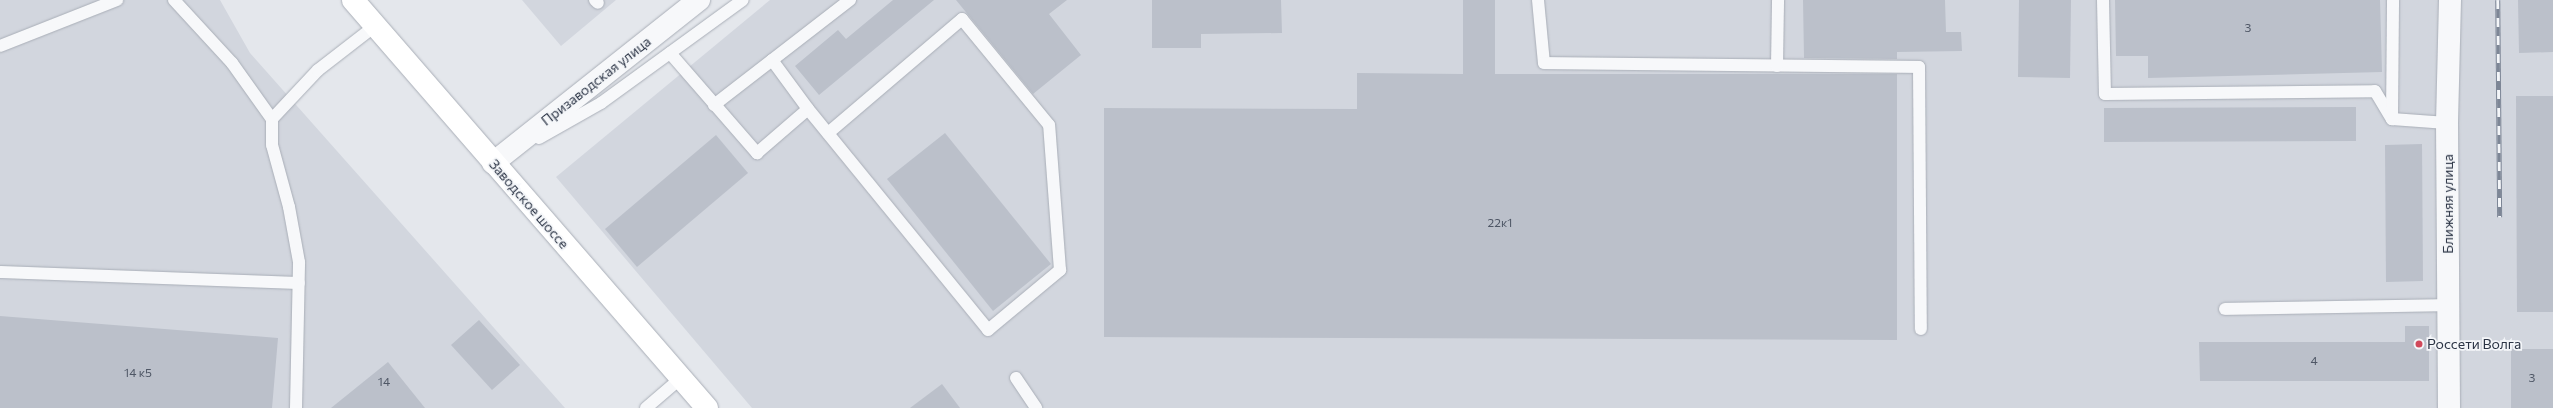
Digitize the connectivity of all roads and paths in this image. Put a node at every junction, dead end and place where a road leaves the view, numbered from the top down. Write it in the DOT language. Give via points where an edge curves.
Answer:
graph roads {
  1 [pos="117,0"];
  2 [pos="174,0"];
  3 [pos="353,0"];
  4 [pos="699,0"];
  5 [pos="743,0"];
  6 [pos="850,0"];
  7 [pos="1538,0"];
  8 [pos="1778,0"];
  9 [pos="2103,0"];
  10 [pos="2393,0"];
  11 [pos="2450,0"];
  12 [pos="375,26"];
  13 [pos="0,46"];
  14 [pos="670,53"];
  15 [pos="772,60"];
  16 [pos="1777,66"];
  17 [pos="714,104"];
  18 [pos="808,109"];
  19 [pos="272,119"];
  20 [pos="2392,119"];
  21 [pos="2447,123"];
  22 [pos="828,133"];
  23 [pos="493,163"];
  24 [pos="0,272"];
  25 [pos="299,283"];
  26 [pos="2448,305"];
  27 [pos="2224,309"];
  28 [pos="1921,329"];
  29 [pos="681,378"];
  30 [pos="1016,378"];
  31 [pos="296,408"];
  32 [pos="646,408"];
  33 [pos="707,408"];
  34 [pos="1036,408"];
  35 [pos="2449,408"];
  1 -- 13 [label="lane"];
  2 -- 19 [label="lane" via="232,63"];
  3 -- 12 [label="main road, Заводское шоссе"];
  4 -- 23 [label="street, Призаводская улица"];
  5 -- 14 [label="lane"];
  6 -- 15 [label="lane"];
  7 -- 16 [label="lane" via="1544,63"];
  8 -- 16 [label="lane"];
  9 -- 20 [label="lane" via="2105,94 2375,91"];
  10 -- 20 [label="lane"];
  11 -- 21 [label="street, Ближняя улица"];
  12 -- 19 [label="lane" via="318,70"];
  12 -- 23 [label="main road, Заводское шоссе"];
  14 -- 17 [label="lane"];
  14 -- 23 [label="lane" via="601,103"];
  15 -- 17 [label="lane"];
  15 -- 18 [label="lane"];
  16 -- 28 [label="lane" via="1919,67"];
  17 -- 18 [label="lane" via="757,153"];
  18 -- 22 [label="lane"];
  19 -- 25 [label="lane" via="272,145 289,206 299,262"];
  20 -- 21 [label="lane"];
  21 -- 26 [label="street, Ближняя улица"];
  22 -- 22 [label="lane" via="962,19 1050,125 1060,270 988,330"];
  23 -- 29 [label="main road, Заводское шоссе"];
  24 -- 25 [label="lane"];
  25 -- 31 [label="lane"];
  26 -- 27 [label="lane"];
  26 -- 35 [label="street, Ближняя улица"];
  29 -- 32 [label="lane"];
  29 -- 33 [label="main road, Заводское шоссе"];
  30 -- 34 [label="lane"];
}
